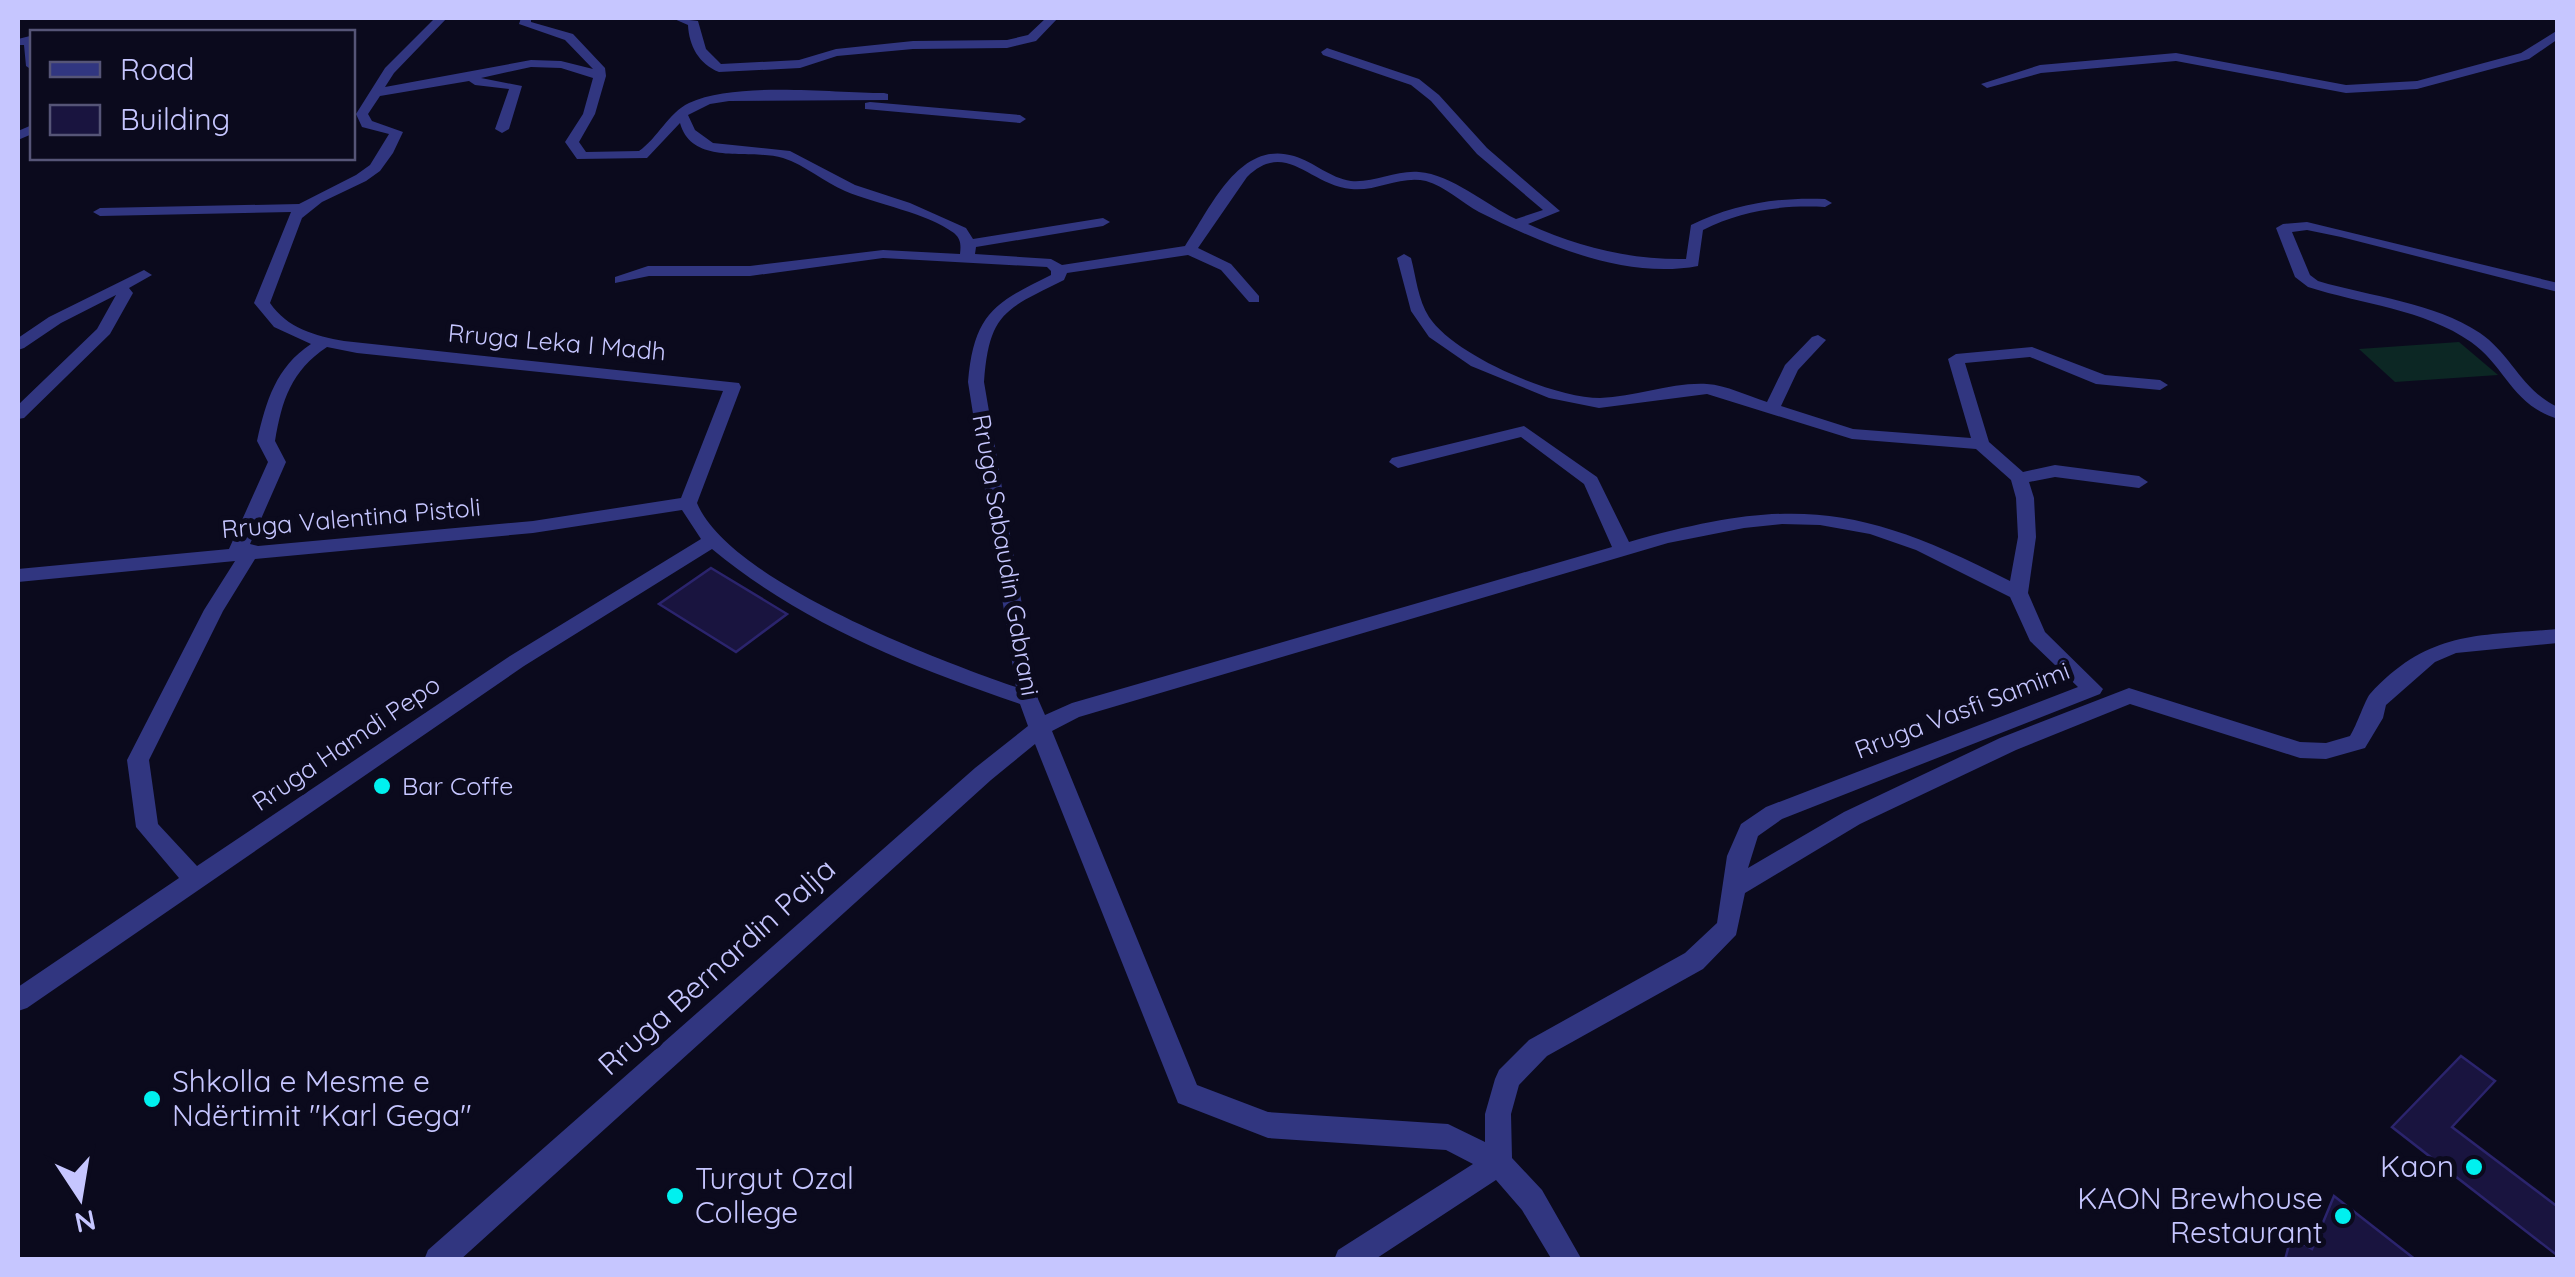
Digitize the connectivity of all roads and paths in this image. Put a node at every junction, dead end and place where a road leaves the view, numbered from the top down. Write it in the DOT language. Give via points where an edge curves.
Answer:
graph roads {
  1 [pos="441,18"];
  2 [pos="526,18"];
  3 [pos="677,18"];
  4 [pos="1052,18"];
  5 [pos="2558,33"];
  6 [pos="1327,52"];
  7 [pos="600,76"];
  8 [pos="464,78"];
  9 [pos="1987,84"];
  10 [pos="380,92"];
  11 [pos="884,97"];
  12 [pos="804,98"];
  13 [pos="680,115"];
  14 [pos="1020,119"];
  15 [pos="502,129"];
  16 [pos="1825,203"];
  17 [pos="301,208"];
  18 [pos="100,212"];
  19 [pos="1104,222"];
  20 [pos="1514,224"];
  21 [pos="1190,250"];
  22 [pos="968,252"];
  23 [pos="1404,258"];
  24 [pos="1059,270"];
  25 [pos="144,276"];
  26 [pos="620,280"];
  27 [pos="121,287"];
  28 [pos="2558,288"];
  29 [pos="1254,299"];
  30 [pos="1818,340"];
  31 [pos="323,342"];
  32 [pos="18,345"];
  33 [pos="2160,385"];
  34 [pos="1772,408"];
  35 [pos="18,414"];
  36 [pos="2558,414"];
  37 [pos="1981,444"];
  38 [pos="1398,462"];
  39 [pos="2019,478"];
  40 [pos="2139,482"];
  41 [pos="688,503"];
  42 [pos="711,541"];
  43 [pos="244,551"];
  44 [pos="1624,552"];
  45 [pos="18,574"];
  46 [pos="2018,593"];
  47 [pos="2558,636"];
  48 [pos="1028,699"];
  49 [pos="1042,728"];
  50 [pos="196,877"];
  51 [pos="1736,888"];
  52 [pos="18,1000"];
  53 [pos="1499,1163"];
  54 [pos="438,1260"];
  55 [pos="1348,1260"];
  56 [pos="1568,1260"];
  1 -- 10 [label="street" via="389,72"];
  2 -- 7 [label="street" via="525,24 569,37"];
  3 -- 4 [label="street" via="694,22 692,35 703,57 719,68 800,64 836,52 913,45 1007,44 1032,38"];
  5 -- 9 [label="street" via="2525,56 2417,85 2346,89 2176,57 2040,70"];
  6 -- 20 [label="street" via="1415,82 1553,212"];
  7 -- 8 [label="street" via="541,60"];
  7 -- 13 [label="street" via="572,142 582,156 642,155"];
  8 -- 10 [label="street"];
  8 -- 15 [label="street" via="516,86"];
  10 -- 17 [label="street" via="362,120 396,132 376,168"];
  11 -- 12 [label="street"];
  12 -- 13 [label="street" via="721,99"];
  12 -- 14 [label="street"];
  13 -- 22 [label="street" via="708,146 785,154 960,231"];
  16 -- 20 [label="street" via="1792,200 1721,214 1696,228 1695,258 1682,264 1574,251"];
  17 -- 18 [label="street"];
  17 -- 31 [label="street, Rruga Leka I Madh" via="262,303 271,318"];
  19 -- 22 [label="street"];
  20 -- 21 [label="street" via="1436,180 1409,174 1350,184 1278,157 1249,168"];
  21 -- 24 [label="street"];
  21 -- 29 [label="street" via="1226,268"];
  22 -- 24 [label="street" via="1051,263"];
  22 -- 26 [label="street" via="883,254 750,272 648,271"];
  23 -- 34 [label="street" via="1421,317 1444,344 1490,371 1582,402 1708,389"];
  24 -- 48 [label="street, Rruga Sabaudin Gabrani" via="1059,277 992,314 977,359"];
  25 -- 27 [label="street"];
  27 -- 32 [label="street"];
  27 -- 35 [label="street" via="125,293 104,331"];
  28 -- 36 [label="street" via="2342,233 2283,228 2303,277 2442,318 2490,348 2518,390"];
  30 -- 34 [label="street" via="1791,368"];
  31 -- 41 [label="street, Rruga Leka I Madh" via="732,386"];
  31 -- 43 [label="street" via="297,360 276,389 266,441 277,462"];
  33 -- 37 [label="street" via="2102,380 2032,352 1956,359"];
  34 -- 37 [label="street" via="1852,434"];
  37 -- 39 [label="street"];
  38 -- 44 [label="street" via="1524,430 1591,481"];
  39 -- 40 [label="street" via="2054,470"];
  39 -- 46 [label="street" via="2027,538"];
  41 -- 42 [label="street" via="693,522"];
  41 -- 43 [label="street, Rruga Valentina Pistoli" via="532,527"];
  42 -- 48 [label="street" via="870,640"];
  42 -- 50 [label="street, Rruga Hamdi Pepo" via="517,660"];
  43 -- 45 [label="street, Rruga Valentina Pistoli"];
  43 -- 50 [label="street" via="138,760 147,828"];
  44 -- 46 [label="street, Rruga Bernardin Palja" via="1718,527 1821,519 1921,543"];
  44 -- 49 [label="street, Rruga Bernardin Palja" via="1072,711"];
  46 -- 51 [label="street, Rruga Vasfi Samimi" via="2037,636 2093,689 1774,813 1749,830 1738,856"];
  47 -- 51 [label="street" via="2453,646 2428,657 2376,701 2357,742 2326,751 2300,750 2129,696 1852,818"];
  48 -- 49 [label="street, Rruga Sabaudin Gabrani"];
  49 -- 53 [label="street, Rruga Sabaudin Gabrani" via="1186,1094 1268,1125 1448,1137"];
  49 -- 54 [label="street, Rruga Bernardin Palja"];
  50 -- 52 [label="street, Rruga Hamdi Pepo"];
  51 -- 53 [label="street" via="1728,928 1694,961 1538,1048 1508,1079 1498,1114"];
  53 -- 55 [label="street"];
  53 -- 56 [label="street, Rruga Sabaudin Gabrani" via="1532,1200"];
}
